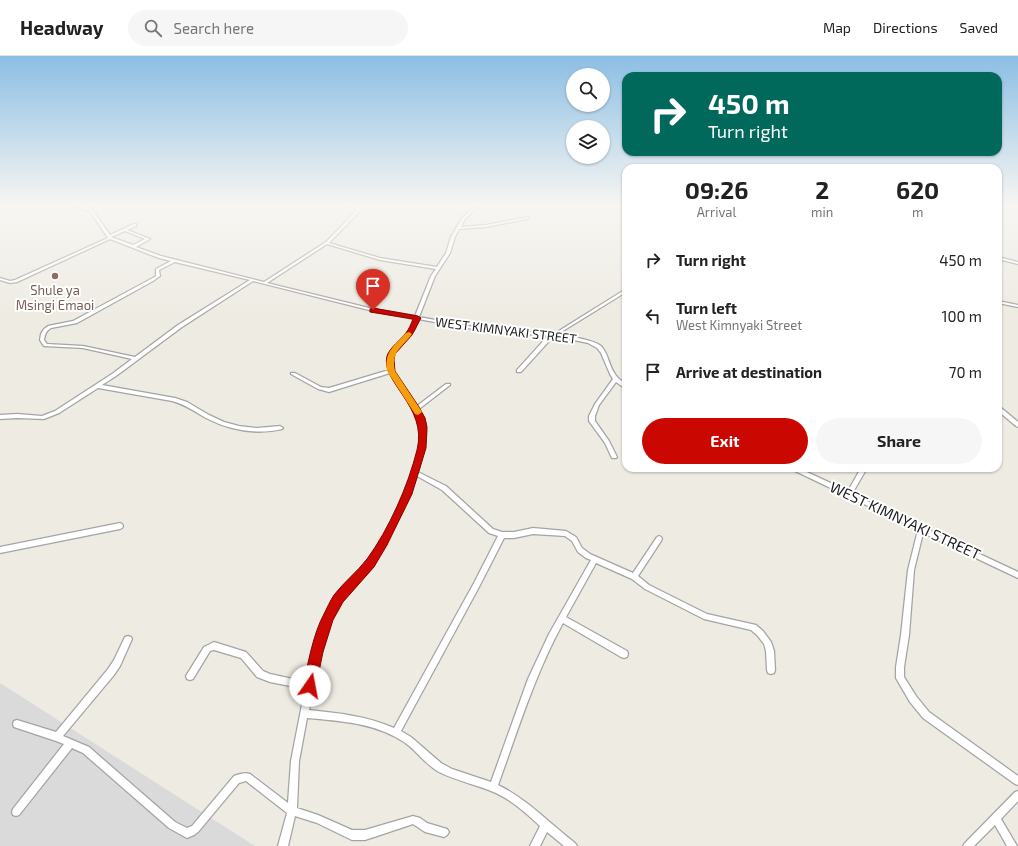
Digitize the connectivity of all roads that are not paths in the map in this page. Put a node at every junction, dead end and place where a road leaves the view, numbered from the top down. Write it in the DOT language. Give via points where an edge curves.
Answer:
graph roads {
  1 [pos="97,243"];
  2 [pos="122,243"];
  3 [pos="140,243"];
  4 [pos="326,243"];
  5 [pos="330,243"];
  6 [pos="450,243"];
  7 [pos="132,247"];
  8 [pos="1002,259"];
  9 [pos="174,261"];
  10 [pos="1018,263"];
  11 [pos="437,268"];
  12 [pos="0,279"];
  13 [pos="253,280"];
  14 [pos="264,283"];
  15 [pos="622,293"];
  16 [pos="1002,303"];
  17 [pos="1018,306"];
  18 [pos="418,318"];
  19 [pos="555,335"];
  20 [pos="136,359"];
  21 [pos="391,371"];
  22 [pos="520,371"];
  23 [pos="293,374"];
  24 [pos="616,379"];
  25 [pos="622,384"];
  26 [pos="448,385"];
  27 [pos="97,386"];
  28 [pos="416,409"];
  29 [pos="1002,411"];
  30 [pos="0,417"];
  31 [pos="1018,425"];
  32 [pos="280,428"];
  33 [pos="614,457"];
  34 [pos="802,472"];
  35 [pos="862,472"];
  36 [pos="415,473"];
  37 [pos="849,494"];
  38 [pos="120,526"];
  39 [pos="921,530"];
  40 [pos="502,535"];
  41 [pos="660,539"];
  42 [pos="0,550"];
  43 [pos="595,559"];
  44 [pos="1018,575"];
  45 [pos="634,577"];
  46 [pos="562,618"];
  47 [pos="128,639"];
  48 [pos="624,654"];
  49 [pos="771,670"];
  50 [pos="190,676"];
  51 [pos="310,686"];
  52 [pos="304,714"];
  53 [pos="17,724"];
  54 [pos="396,732"];
  55 [pos="57,738"];
  56 [pos="70,743"];
  57 [pos="1018,781"];
  58 [pos="492,788"];
  59 [pos="1018,795"];
  60 [pos="292,811"];
  61 [pos="16,812"];
  62 [pos="996,819"];
  63 [pos="545,826"];
  64 [pos="444,832"];
  65 [pos="283,846"];
  66 [pos="535,846"];
  67 [pos="572,846"];
  68 [pos="968,846"];
  69 [pos="1012,846"];
  1 -- 12 [label="street" via="16,281"];
  2 -- 7 [label="street, WEST KIMNYAKI STREET"];
  3 -- 7 [label="street"];
  4 -- 14 [label="street"];
  5 -- 11 [label="street" via="380,259"];
  6 -- 11 [label="street" via="448,253"];
  7 -- 9 [label="street, WEST KIMNYAKI STREET"];
  8 -- 10 [label="street"];
  9 -- 13 [label="street, WEST KIMNYAKI STREET"];
  9 -- 20 [label="street" via="157,270 158,276 152,280 75,322 50,327 43,334 42,340 46,346 83,347"];
  11 -- 18 [label="street"];
  13 -- 14 [label="street, WEST KIMNYAKI STREET"];
  13 -- 20 [label="street" via="177,328"];
  14 -- 18 [label="street, WEST KIMNYAKI STREET" via="373,310"];
  15 -- 19 [label="street"];
  16 -- 17 [label="street"];
  18 -- 19 [label="street, WEST KIMNYAKI STREET" via="498,332"];
  18 -- 21 [label="street" via="410,333 391,354"];
  19 -- 22 [label="street" via="544,342"];
  19 -- 24 [label="street, WEST KIMNYAKI STREET" via="589,342 599,347"];
  20 -- 27 [label="street"];
  21 -- 23 [label="street" via="329,390"];
  21 -- 28 [label="street"];
  24 -- 25 [label="street, WEST KIMNYAKI STREET"];
  24 -- 33 [label="street" via="592,416 592,421"];
  26 -- 28 [label="street"];
  27 -- 30 [label="street" via="48,416"];
  27 -- 32 [label="street" via="173,399 222,423 239,428"];
  28 -- 36 [label="street" via="422,427 422,448"];
  29 -- 31 [label="street"];
  34 -- 37 [label="street, WEST KIMNYAKI STREET"];
  35 -- 37 [label="street"];
  36 -- 40 [label="street" via="444,488 483,526"];
  36 -- 51 [label="street" via="378,552 332,608 323,632"];
  37 -- 39 [label="street, WEST KIMNYAKI STREET"];
  38 -- 42 [label="street"];
  39 -- 44 [label="street, WEST KIMNYAKI STREET"];
  39 -- 57 [label="street" via="911,570 900,678 913,700 926,715"];
  40 -- 43 [label="street" via="533,531 566,534 574,539 584,553"];
  40 -- 54 [label="street" via="479,582"];
  41 -- 45 [label="street"];
  43 -- 45 [label="street"];
  43 -- 46 [label="street"];
  45 -- 49 [label="street" via="665,597 706,617 744,624 757,630 767,642"];
  46 -- 48 [label="street"];
  46 -- 58 [label="street" via="531,682"];
  47 -- 55 [label="street" via="111,672"];
  50 -- 51 [label="street" via="206,649 214,646 242,655 260,674"];
  51 -- 52 [label="street"];
  52 -- 54 [label="street" via="353,719"];
  52 -- 60 [label="street" via="296,761"];
  53 -- 55 [label="street"];
  54 -- 58 [label="street" via="442,769"];
  55 -- 56 [label="street"];
  56 -- 60 [label="street" via="86,750 172,825 187,833 196,828 237,779 243,777 247,777"];
  56 -- 61 [label="street"];
  58 -- 63 [label="street" via="525,807"];
  59 -- 62 [label="street"];
  60 -- 64 [label="street" via="318,819 352,835 365,835 414,820 425,827"];
  60 -- 65 [label="street"];
  62 -- 68 [label="street"];
  62 -- 69 [label="street"];
  63 -- 66 [label="street"];
  63 -- 67 [label="street"];
}
